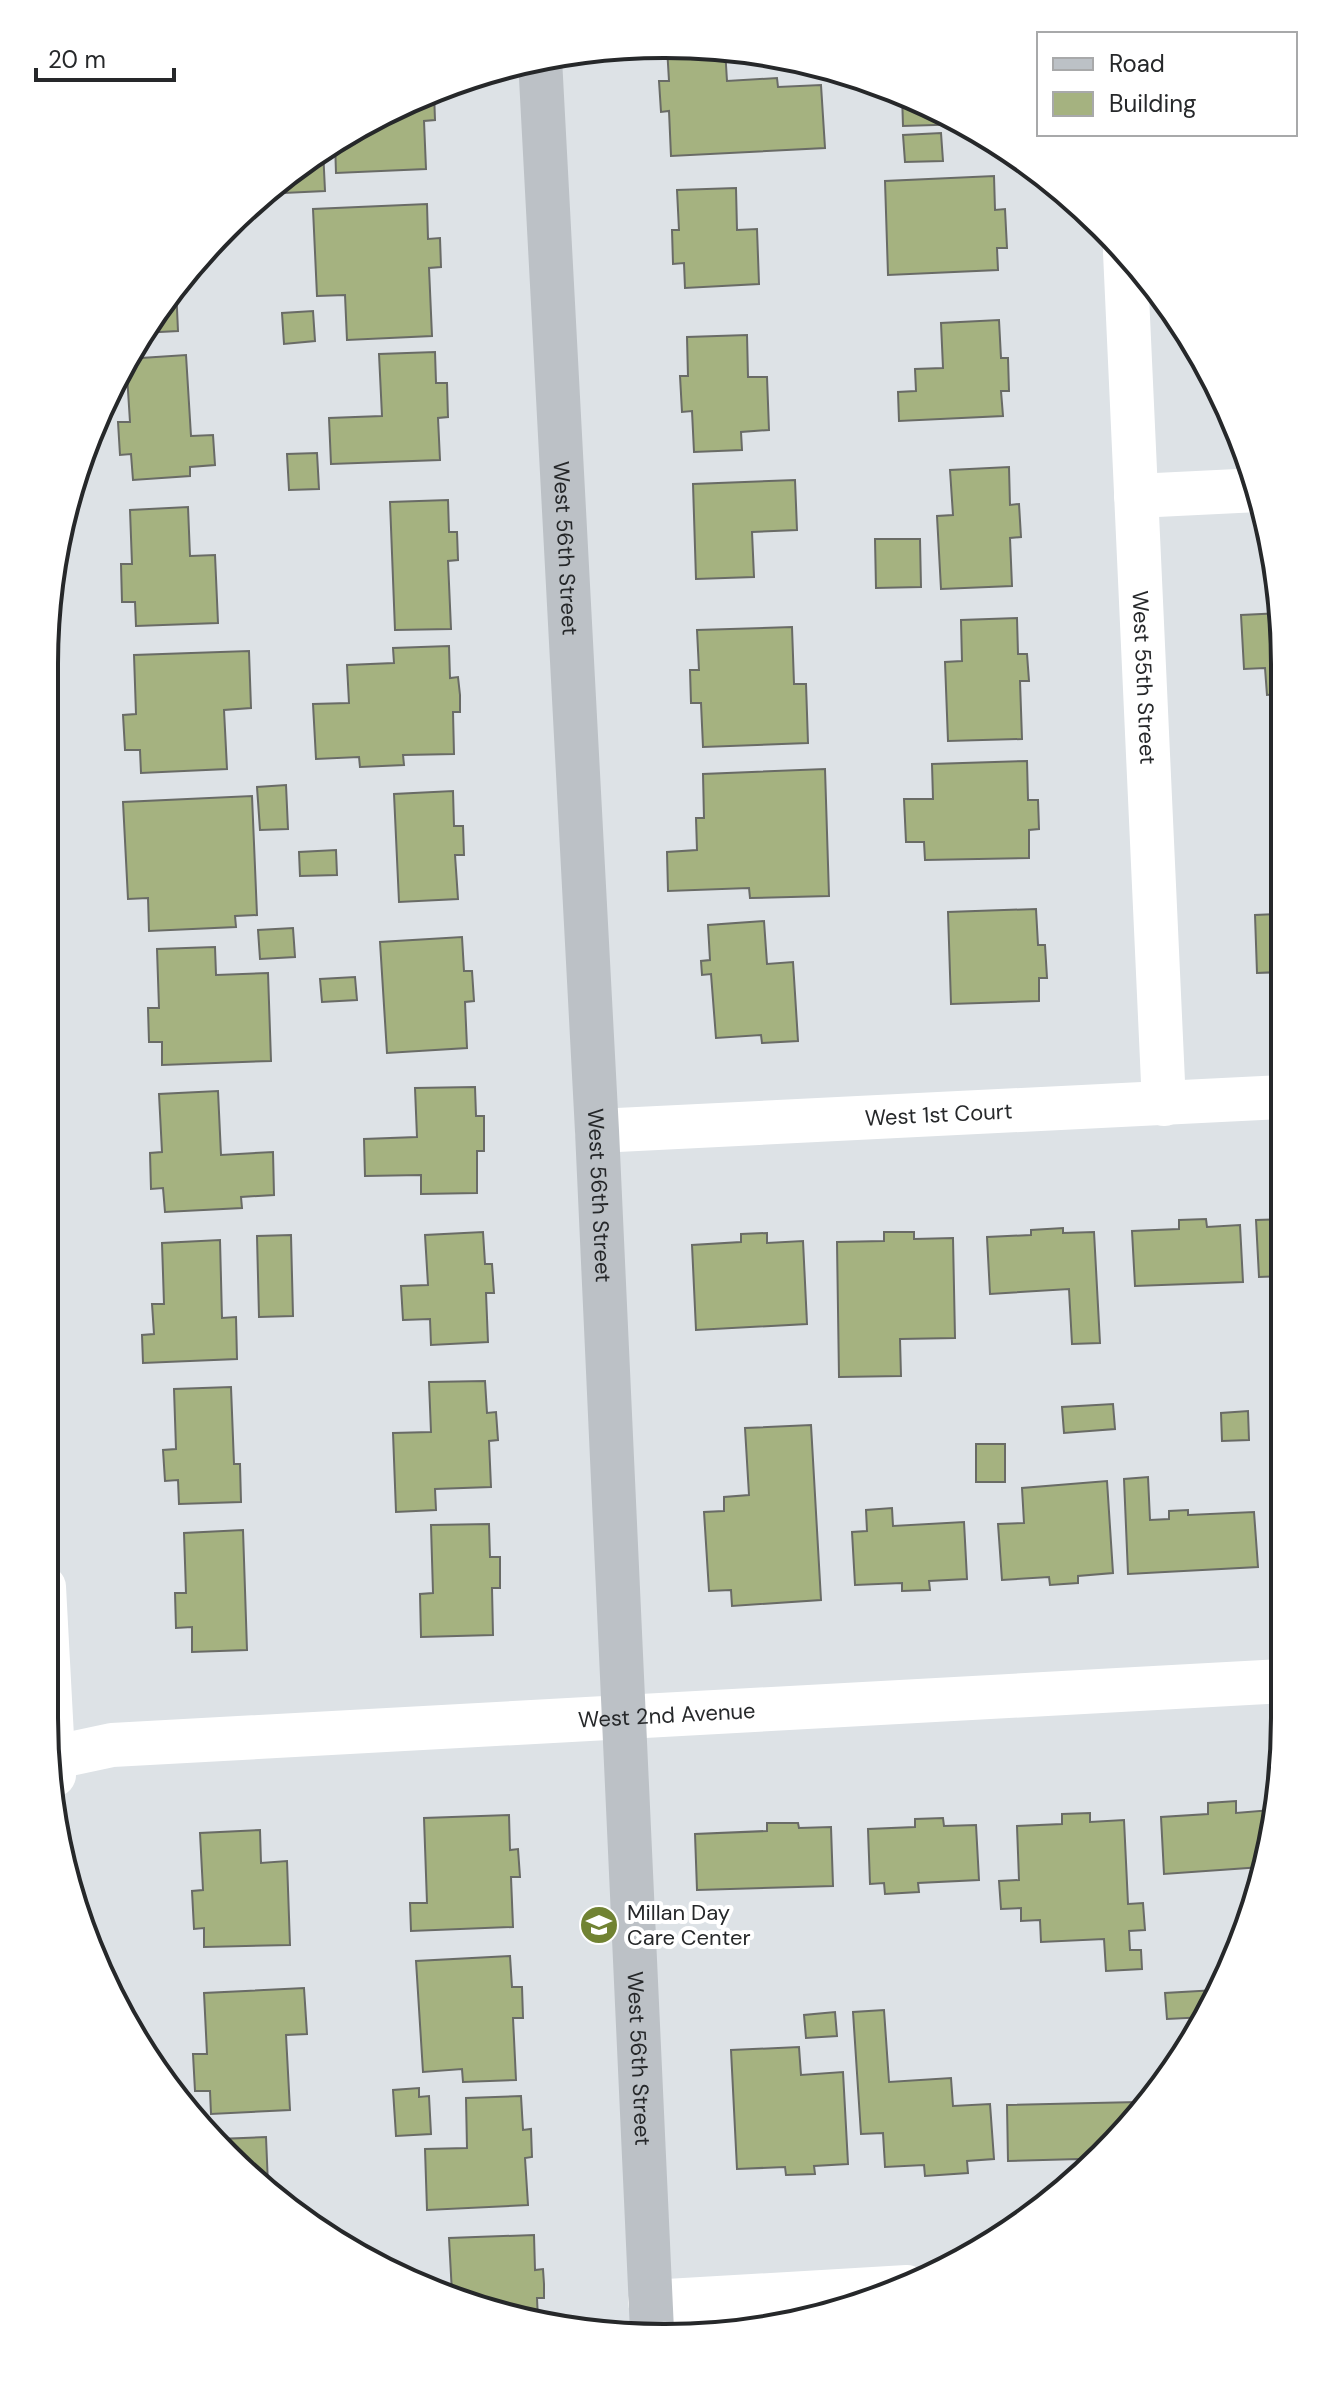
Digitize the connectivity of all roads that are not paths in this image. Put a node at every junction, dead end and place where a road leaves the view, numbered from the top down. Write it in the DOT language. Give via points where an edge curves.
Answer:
graph roads {
  1 [pos="541,71"];
  2 [pos="1126,272"];
  3 [pos="1245,491"];
  4 [pos="1136,496"];
  5 [pos="1271,1098"];
  6 [pos="1164,1104"];
  7 [pos="597,1131"];
  8 [pos="1271,1682"];
  9 [pos="623,1715"];
  10 [pos="59,1761"];
  11 [pos="855,2293"];
  12 [pos="651,2317"];
  1 -- 7 [label="street, West 56th Street"];
  2 -- 4 [label="street, West 55th Street"];
  3 -- 4 [label="street"];
  4 -- 6 [label="street, West 55th Street"];
  5 -- 6 [label="street, West 1st Court"];
  6 -- 7 [label="street, West 1st Court"];
  7 -- 9 [label="street, West 56th Street"];
  8 -- 9 [label="street, West 2nd Avenue"];
  9 -- 10 [label="street, West 2nd Avenue" via="112,1745"];
  9 -- 12 [label="street, West 56th Street"];
  11 -- 12 [label="street"];
}
